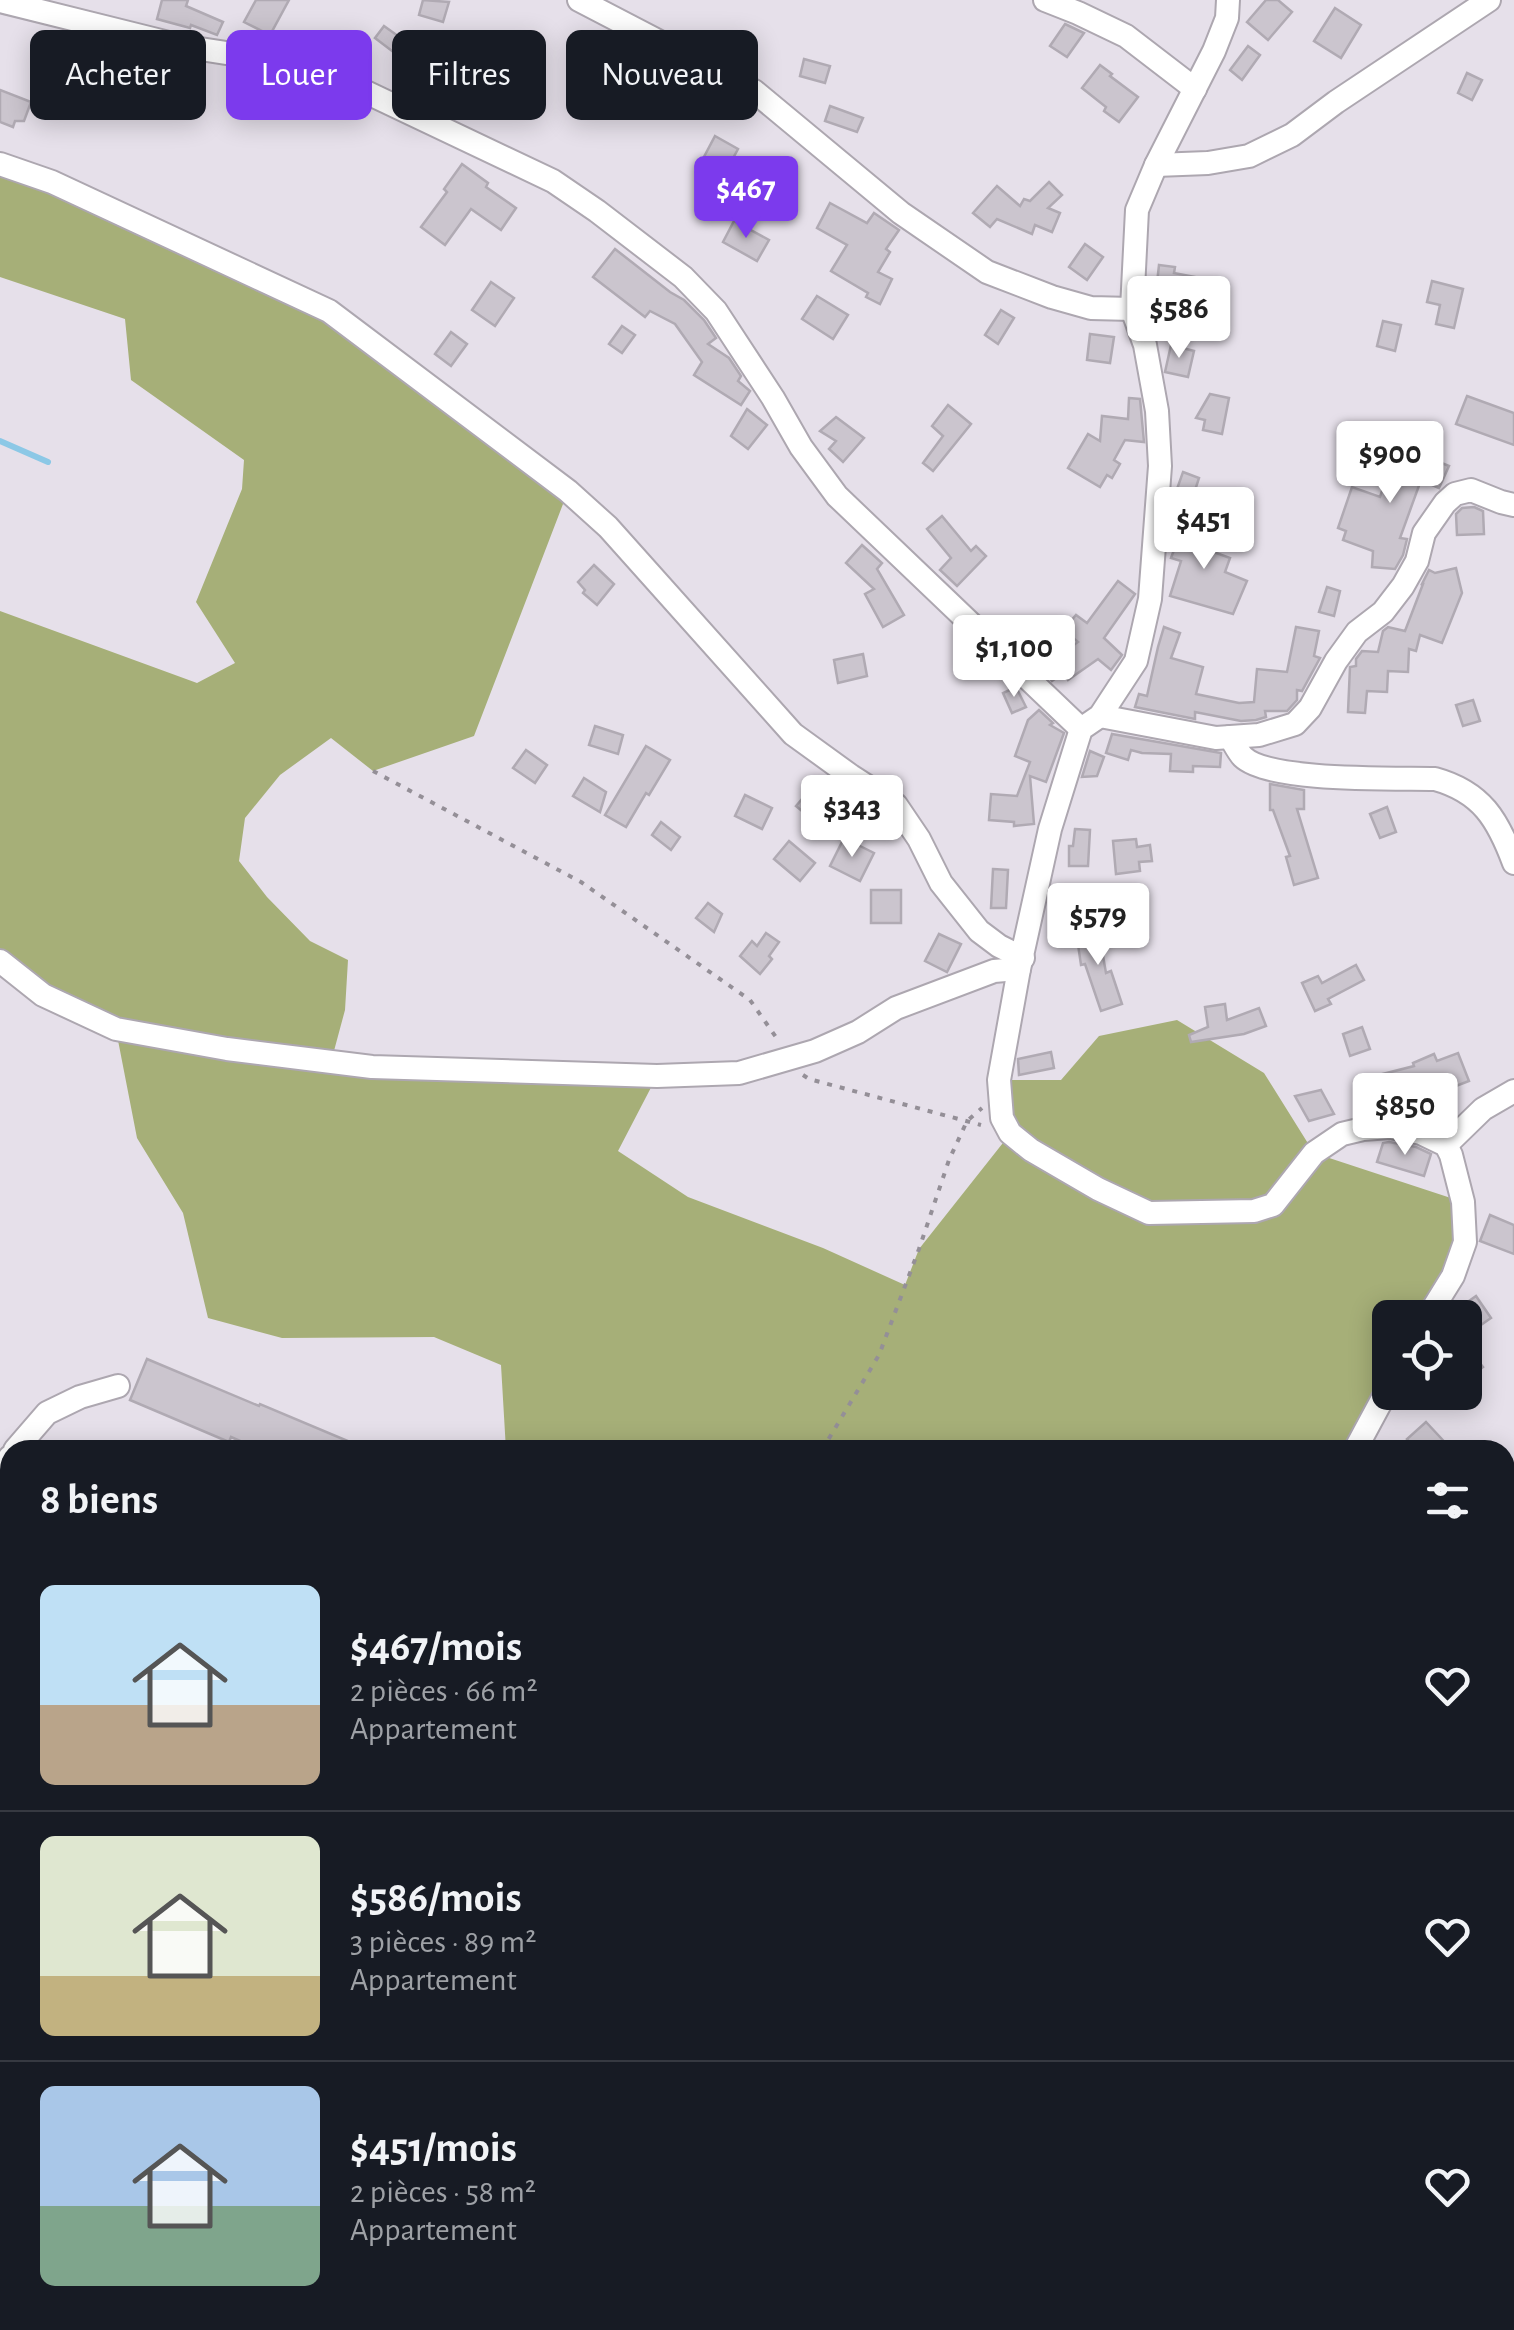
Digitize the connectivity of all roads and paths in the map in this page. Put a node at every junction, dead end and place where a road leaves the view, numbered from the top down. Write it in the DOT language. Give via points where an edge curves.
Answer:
graph roads {
  1 [pos="0,0"];
  2 [pos="580,0"];
  3 [pos="1045,0"];
  4 [pos="1228,0"];
  5 [pos="1489,0"];
  6 [pos="1195,89"];
  7 [pos="0,164"];
  8 [pos="1156,165"];
  9 [pos="1132,309"];
  10 [pos="1514,505"];
  11 [pos="1091,722"];
  12 [pos="1230,737"];
  13 [pos="373,770"];
  14 [pos="1514,863"];
  15 [pos="0,961"];
  16 [pos="1021,964"];
  17 [pos="787,1059"];
  18 [pos="1000,1091"];
  19 [pos="1514,1091"];
  20 [pos="967,1121"];
  21 [pos="1010,1133"];
  22 [pos="1446,1145"];
  23 [pos="1439,1300"];
  24 [pos="118,1386"];
  25 [pos="1377,1410"];
  26 [pos="24,1440"];
  27 [pos="828,1440"];
  28 [pos="1360,1440"];
  1 -- 11 [label="street" via="181,46 311,66 553,181 684,277 716,311 837,496"];
  2 -- 9 [label="street" via="754,90 902,213 987,272 1090,308"];
  3 -- 6 [label="street" via="1126,36"];
  4 -- 6 [label="street" via="1227,18"];
  5 -- 8 [label="street" via="1292,135 1249,156"];
  6 -- 8 [label="street"];
  7 -- 16 [label="street" via="329,312 568,491 608,527 792,734 896,805 941,883 979,931"];
  8 -- 9 [label="street" via="1137,210"];
  9 -- 11 [label="street" via="1157,411 1152,580 1136,661"];
  10 -- 12 [label="street" via="1471,490 1455,494 1424,533 1403,586 1357,632 1310,708 1294,724"];
  11 -- 12 [label="street"];
  11 -- 16 [label="street" via="1050,829"];
  12 -- 14 [label="street" via="1242,757 1261,768 1456,785 1476,797"];
  13 -- 17 [label="path" via="581,882 710,970 750,1000"];
  15 -- 17 [label="street" via="43,995 116,1030 227,1049 372,1066 658,1076 739,1073"];
  16 -- 17 [label="street" via="896,1008 858,1032"];
  16 -- 18 [label="street"];
  17 -- 20 [label="path" via="809,1079"];
  18 -- 20 [label="path"];
  18 -- 21 [label="street"];
  19 -- 22 [label="street" via="1483,1108"];
  20 -- 21 [label="path"];
  20 -- 27 [label="path" via="878,1355"];
  21 -- 22 [label="street" via="1149,1213 1273,1205 1314,1153 1362,1128 1421,1133"];
  22 -- 23 [label="street" via="1463,1202 1465,1242"];
  24 -- 26 [label="street" via="48,1413"];
  25 -- 28 [label="street"];
}
